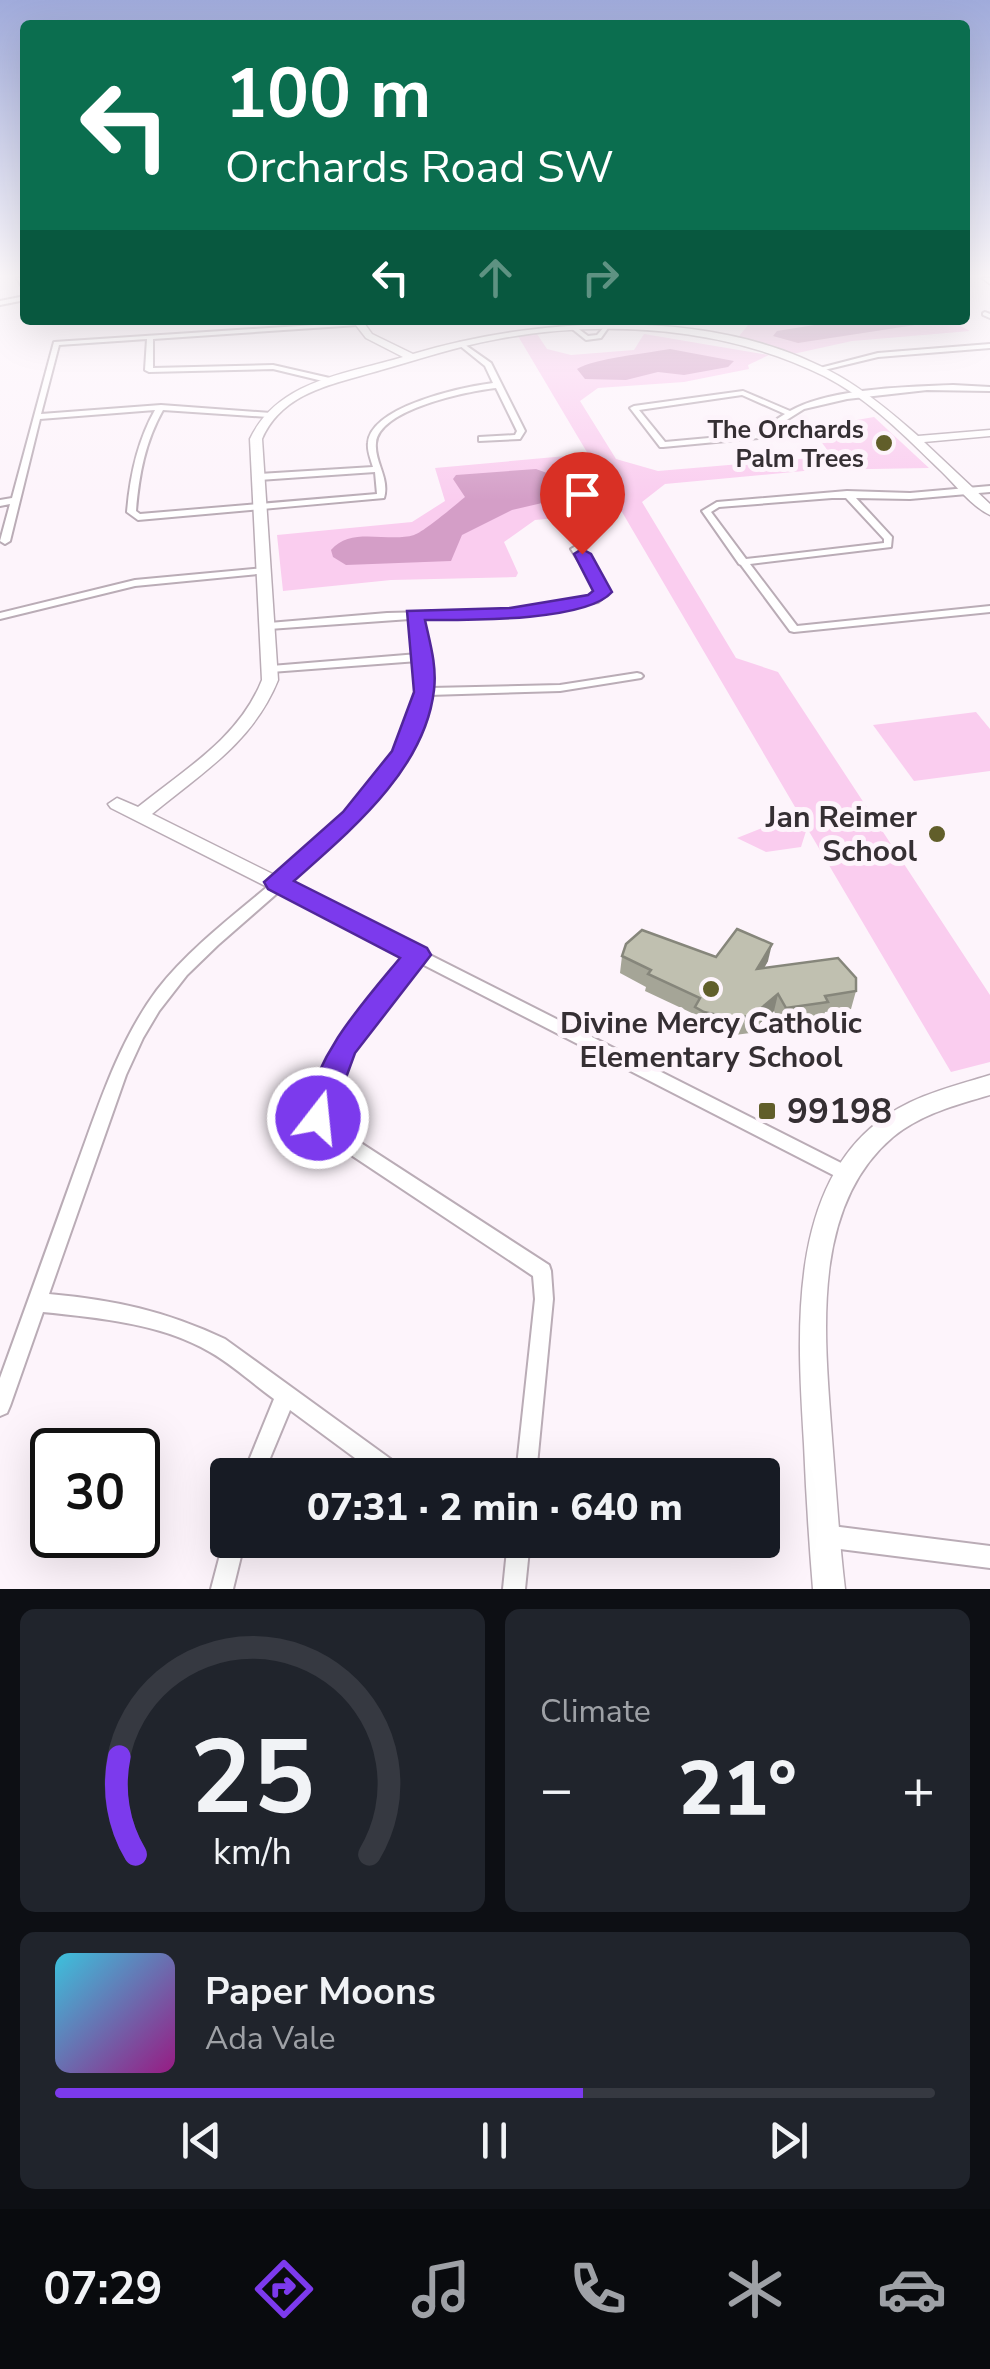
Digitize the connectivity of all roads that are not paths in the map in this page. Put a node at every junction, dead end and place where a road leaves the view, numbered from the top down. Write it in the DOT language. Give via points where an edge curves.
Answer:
graph roads {
  1 [pos="54,352"];
  2 [pos="149,352"];
  3 [pos="401,352"];
  4 [pos="432,352"];
  5 [pos="472,352"];
  6 [pos="769,352"];
  7 [pos="913,352"];
  8 [pos="412,358"];
  9 [pos="820,370"];
  10 [pos="331,381"];
  11 [pos="498,385"];
  12 [pos="990,389"];
  13 [pos="863,396"];
  14 [pos="162,407"];
  15 [pos="790,414"];
  16 [pos="268,415"];
  17 [pos="38,417"];
  18 [pos="990,433"];
  19 [pos="482,440"];
  20 [pos="912,440"];
  21 [pos="378,469"];
  22 [pos="260,477"];
  23 [pos="990,489"];
  24 [pos="968,491"];
  25 [pos="847,494"];
  26 [pos="16,500"];
  27 [pos="0,503"];
  28 [pos="262,507"];
  29 [pos="990,511"];
  30 [pos="4,541"];
  31 [pos="576,549"];
  32 [pos="742,562"];
  33 [pos="266,570"];
  34 [pos="990,609"];
  35 [pos="414,615"];
  36 [pos="0,616"];
  37 [pos="269,626"];
  38 [pos="424,657"];
  39 [pos="271,669"];
  40 [pos="638,676"];
  41 [pos="424,692"];
  42 [pos="117,804"];
  43 [pos="140,814"];
  44 [pos="276,882"];
  45 [pos="418,955"];
  46 [pos="990,1086"];
  47 [pos="845,1173"];
  48 [pos="39,1302"];
  49 [pos="286,1394"];
  50 [pos="0,1406"];
  51 [pos="260,1458"];
  52 [pos="373,1458"];
  53 [pos="528,1458"];
  54 [pos="824,1536"];
  55 [pos="230,1558"];
  56 [pos="517,1558"];
  57 [pos="990,1558"];
  58 [pos="222,1589"];
  59 [pos="514,1589"];
  60 [pos="828,1589"];
  1 -- 17 [label="street"];
  2 -- 10 [label="street" via="148,370 287,366"];
  3 -- 8 [label="street"];
  4 -- 8 [label="street"];
  5 -- 11 [label="street"];
  6 -- 9 [label="street"];
  7 -- 9 [label="street"];
  8 -- 10 [label="street"];
  9 -- 13 [label="street"];
  10 -- 16 [label="street"];
  11 -- 19 [label="street" via="521,434"];
  11 -- 21 [label="street" via="386,420 372,435"];
  12 -- 13 [label="street"];
  13 -- 15 [label="street"];
  13 -- 20 [label="street"];
  14 -- 16 [label="street"];
  14 -- 17 [label="street"];
  14 -- 28 [label="street" via="139,450 133,515"];
  15 -- 15 [label="street" via="743,393 634,408 662,446 759,436"];
  16 -- 22 [label="street" via="256,439"];
  17 -- 26 [label="street"];
  18 -- 20 [label="street"];
  20 -- 24 [label="street"];
  21 -- 22 [label="street"];
  21 -- 28 [label="street" via="383,491 377,498"];
  22 -- 28 [label="street"];
  23 -- 24 [label="street"];
  24 -- 25 [label="street"];
  24 -- 29 [label="street"];
  25 -- 32 [label="street" via="709,507"];
  25 -- 32 [label="street" via="888,546"];
  26 -- 27 [label="street"];
  26 -- 30 [label="street"];
  28 -- 33 [label="street"];
  31 -- 35 [label="street" via="601,588 594,600 510,614"];
  32 -- 34 [label="street" via="794,629"];
  33 -- 36 [label="street" via="134,583"];
  33 -- 37 [label="street"];
  35 -- 37 [label="street"];
  35 -- 38 [label="street"];
  37 -- 39 [label="street"];
  38 -- 39 [label="street"];
  38 -- 41 [label="street"];
  39 -- 43 [label="street" via="260,705 239,734"];
  40 -- 41 [label="street" via="547,689"];
  41 -- 44 [label="street" via="390,772 351,818"];
  42 -- 43 [label="street"];
  43 -- 44 [label="street"];
  44 -- 45 [label="street"];
  44 -- 48 [label="street" via="181,972 143,1024 118,1075"];
  45 -- 47 [label="street"];
  45 -- 53 [label="street" via="344,1045 321,1098 318,1124 542,1271"];
  46 -- 47 [label="street" via="933,1100 902,1117"];
  47 -- 54 [label="street" via="823,1232 810,1308"];
  48 -- 49 [label="street" via="171,1322"];
  48 -- 50 [label="street"];
  49 -- 51 [label="street"];
  49 -- 52 [label="street"];
  54 -- 57 [label="street"];
  54 -- 60 [label="street"];
  55 -- 58 [label="street"];
  56 -- 59 [label="street"];
}
